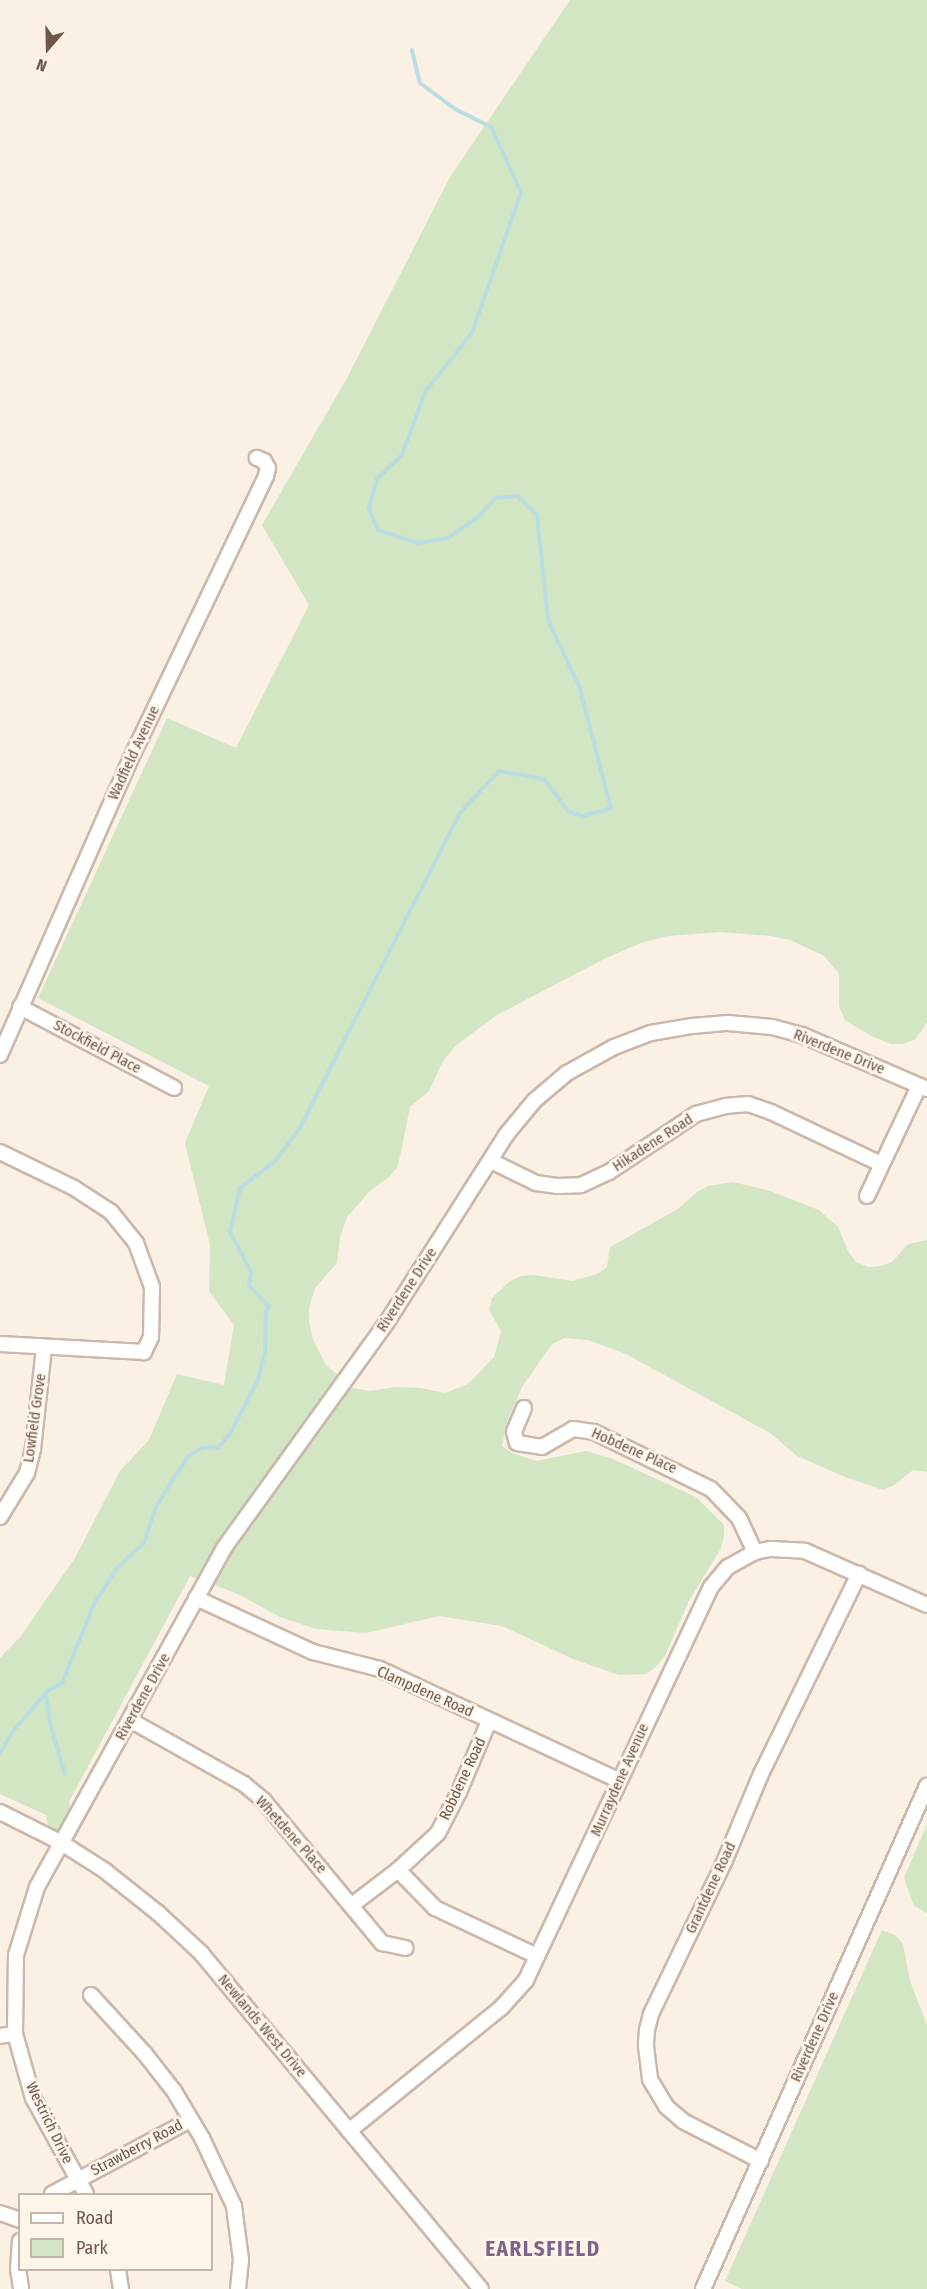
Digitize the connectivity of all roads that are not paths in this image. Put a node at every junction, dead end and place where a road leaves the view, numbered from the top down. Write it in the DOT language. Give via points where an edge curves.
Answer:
graph roads {
  1 [pos="257,458"];
  2 [pos="20,1007"];
  3 [pos="0,1055"];
  4 [pos="174,1088"];
  5 [pos="923,1088"];
  6 [pos="0,1152"];
  7 [pos="491,1161"];
  8 [pos="881,1164"];
  9 [pos="867,1196"];
  10 [pos="0,1344"];
  11 [pos="44,1348"];
  12 [pos="525,1408"];
  13 [pos="0,1517"];
  14 [pos="755,1552"];
  15 [pos="859,1574"];
  16 [pos="196,1598"];
  17 [pos="927,1605"];
  18 [pos="130,1720"];
  19 [pos="489,1720"];
  20 [pos="618,1780"];
  21 [pos="927,1786"];
  22 [pos="0,1812"];
  23 [pos="60,1842"];
  24 [pos="398,1870"];
  25 [pos="352,1905"];
  26 [pos="405,1948"];
  27 [pos="537,1956"];
  28 [pos="91,1995"];
  29 [pos="15,2034"];
  30 [pos="0,2036"];
  31 [pos="190,2120"];
  32 [pos="349,2131"];
  33 [pos="762,2161"];
  34 [pos="77,2179"];
  35 [pos="54,2193"];
  36 [pos="85,2193"];
  37 [pos="0,2212"];
  38 [pos="18,2219"];
  39 [pos="19,2271"];
  40 [pos="118,2271"];
  41 [pos="21,2289"];
  42 [pos="122,2289"];
  43 [pos="238,2289"];
  44 [pos="481,2289"];
  45 [pos="704,2289"];
  1 -- 2 [label="street, Wadfield Avenue" via="268,468 267,476 130,760"];
  2 -- 3 [label="street, Wadfield Avenue"];
  2 -- 4 [label="street, Stockfield Place"];
  5 -- 7 [label="street, Riverdene Drive" via="837,1048 772,1027 728,1023 692,1026 651,1033 614,1047 567,1073 535,1100"];
  5 -- 8 [label="street"];
  6 -- 11 [label="street" via="74,1188 111,1212 136,1243 152,1287 151,1337 144,1352"];
  7 -- 8 [label="street, Hikadene Road" via="536,1183 581,1185 609,1172 696,1114 748,1104"];
  7 -- 16 [label="street, Riverdene Drive" via="387,1322 225,1548"];
  8 -- 9 [label="street"];
  10 -- 11 [label="street"];
  11 -- 13 [label="street, Lowfield Grove" via="33,1449 21,1483"];
  12 -- 14 [label="street, Hobdene Place" via="514,1432 518,1443 542,1447 573,1429 594,1432 711,1489 739,1518"];
  14 -- 15 [label="street, Murraydene Avenue" via="805,1551"];
  14 -- 20 [label="street, Murraydene Avenue" via="728,1567 711,1587"];
  15 -- 17 [label="street, Murraydene Avenue"];
  15 -- 33 [label="street, Grantdene Road" via="761,1774 647,2030 650,2079 666,2106 683,2121"];
  16 -- 18 [label="street, Riverdene Drive"];
  16 -- 19 [label="street, Clampdene Road" via="313,1652 380,1670"];
  18 -- 23 [label="street, Riverdene Drive"];
  18 -- 25 [label="street, Whetdene Place" via="244,1784 264,1801"];
  19 -- 20 [label="street, Clampdene Road"];
  19 -- 24 [label="street, Robdene Road" via="438,1833"];
  20 -- 27 [label="street, Murraydene Avenue"];
  21 -- 33 [label="street, Riverdene Drive"];
  22 -- 23 [label="street, Newlands West Drive"];
  23 -- 29 [label="street, Westrich Drive" via="37,1887 16,1955"];
  23 -- 32 [label="street, Newlands West Drive" via="104,1870 201,1953"];
  24 -- 25 [label="street, Robdene Road"];
  24 -- 27 [label="street" via="435,1908"];
  25 -- 26 [label="street, Whetdene Place" via="382,1942"];
  27 -- 32 [label="street, Murraydene Avenue" via="526,1980 501,2008"];
  28 -- 31 [label="street" via="145,2054 174,2091"];
  29 -- 30 [label="street"];
  29 -- 34 [label="street, Westrich Drive" via="33,2098"];
  31 -- 34 [label="street, Strawberry Road"];
  31 -- 43 [label="street" via="234,2206 241,2249"];
  32 -- 44 [label="street, Newlands West Drive"];
  33 -- 45 [label="street, Riverdene Drive"];
  34 -- 35 [label="street, Strawberry Road"];
  34 -- 36 [label="street, Westrich Drive"];
  37 -- 38 [label="street"];
  39 -- 41 [label="street"];
  40 -- 42 [label="street"];
}
